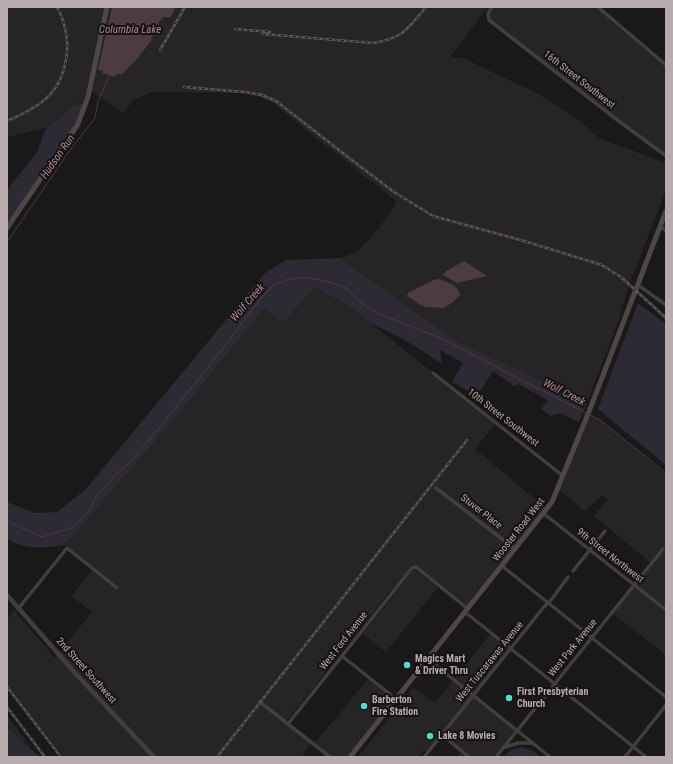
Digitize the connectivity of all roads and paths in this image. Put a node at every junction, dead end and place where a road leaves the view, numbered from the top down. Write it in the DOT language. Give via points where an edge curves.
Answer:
graph roads {
  1 [pos="107,7"];
  2 [pos="492,7"];
  3 [pos="598,7"];
  4 [pos="666,66"];
  5 [pos="666,156"];
  6 [pos="666,211"];
  7 [pos="660,226"];
  8 [pos="7,228"];
  9 [pos="666,231"];
  10 [pos="638,285"];
  11 [pos="666,305"];
  12 [pos="433,373"];
  13 [pos="563,476"];
  14 [pos="436,488"];
  15 [pos="544,513"];
  16 [pos="605,530"];
  17 [pos="515,549"];
  18 [pos="663,549"];
  19 [pos="589,550"];
  20 [pos="502,566"];
  21 [pos="573,571"];
  22 [pos="568,577"];
  23 [pos="634,585"];
  24 [pos="117,588"];
  25 [pos="7,595"];
  26 [pos="547,603"];
  27 [pos="18,609"];
  28 [pos="466,610"];
  29 [pos="666,610"];
  30 [pos="591,638"];
  31 [pos="511,649"];
  32 [pos="342,656"];
  33 [pos="428,659"];
  34 [pos="555,684"];
  35 [pos="473,696"];
  36 [pos="666,697"];
  37 [pos="396,699"];
  38 [pos="260,702"];
  39 [pos="666,705"];
  40 [pos="288,724"];
  41 [pos="518,731"];
  42 [pos="442,735"];
  43 [pos="532,743"];
  44 [pos="633,747"];
  45 [pos="504,748"];
  46 [pos="154,757"];
  47 [pos="330,757"];
  48 [pos="350,757"];
  49 [pos="424,757"];
  50 [pos="469,757"];
  51 [pos="496,757"];
  52 [pos="550,757"];
  53 [pos="625,757"];
  54 [pos="646,757"];
  1 -- 8 [label="main road" via="88,97 78,124"];
  2 -- 5 [label="street, 16th Street Southwest" via="488,18 495,24 616,120"];
  3 -- 4 [label="street"];
  6 -- 7 [label="main road, Wooster Road West"];
  7 -- 9 [label="street"];
  7 -- 10 [label="main road, Wooster Road West"];
  10 -- 11 [label="street"];
  10 -- 13 [label="main road, Wooster Road West"];
  12 -- 13 [label="street, 10th Street Southwest"];
  13 -- 15 [label="main road, Wooster Road West" via="554,499"];
  14 -- 17 [label="street, Stuver Place"];
  15 -- 17 [label="main road, Wooster Road West"];
  15 -- 19 [label="street, 9th Street Northwest"];
  16 -- 19 [label="street"];
  17 -- 20 [label="main road, Wooster Road West"];
  18 -- 23 [label="street, West Park Avenue"];
  19 -- 21 [label="street"];
  19 -- 23 [label="street, 9th Street Northwest"];
  20 -- 26 [label="street"];
  20 -- 28 [label="main road, Wooster Road West"];
  22 -- 26 [label="street, West Tuscarawas Avenue"];
  23 -- 29 [label="street, 9th Street Northwest"];
  23 -- 30 [label="street, West Park Avenue"];
  24 -- 27 [label="street" via="67,548"];
  25 -- 27 [label="street, 2nd Street Southwest"];
  26 -- 30 [label="street"];
  26 -- 31 [label="street, West Tuscarawas Avenue"];
  27 -- 46 [label="street, 2nd Street Southwest"];
  28 -- 31 [label="street"];
  28 -- 32 [label="street, West Ford Avenue" via="416,567 412,568"];
  28 -- 33 [label="main road, Wooster Road West"];
  30 -- 34 [label="street, West Park Avenue"];
  30 -- 36 [label="street"];
  31 -- 34 [label="street"];
  31 -- 35 [label="street, West Tuscarawas Avenue"];
  32 -- 37 [label="street"];
  32 -- 40 [label="street, West Ford Avenue"];
  33 -- 35 [label="street"];
  33 -- 37 [label="main road, Wooster Road West"];
  34 -- 41 [label="street, West Park Avenue"];
  34 -- 44 [label="street"];
  35 -- 41 [label="street"];
  35 -- 42 [label="street, West Tuscarawas Avenue"];
  37 -- 48 [label="main road, Wooster Road West"];
  38 -- 40 [label="street"];
  39 -- 44 [label="street"];
  40 -- 47 [label="street"];
  41 -- 43 [label="street"];
  41 -- 45 [label="street, West Park Avenue"];
  42 -- 49 [label="street, West Tuscarawas Avenue"];
  42 -- 50 [label="street"];
  43 -- 45 [label="street" via="518,743"];
  43 -- 52 [label="street"];
  44 -- 53 [label="street"];
  44 -- 54 [label="street"];
  45 -- 51 [label="street, West Park Avenue"];
}
